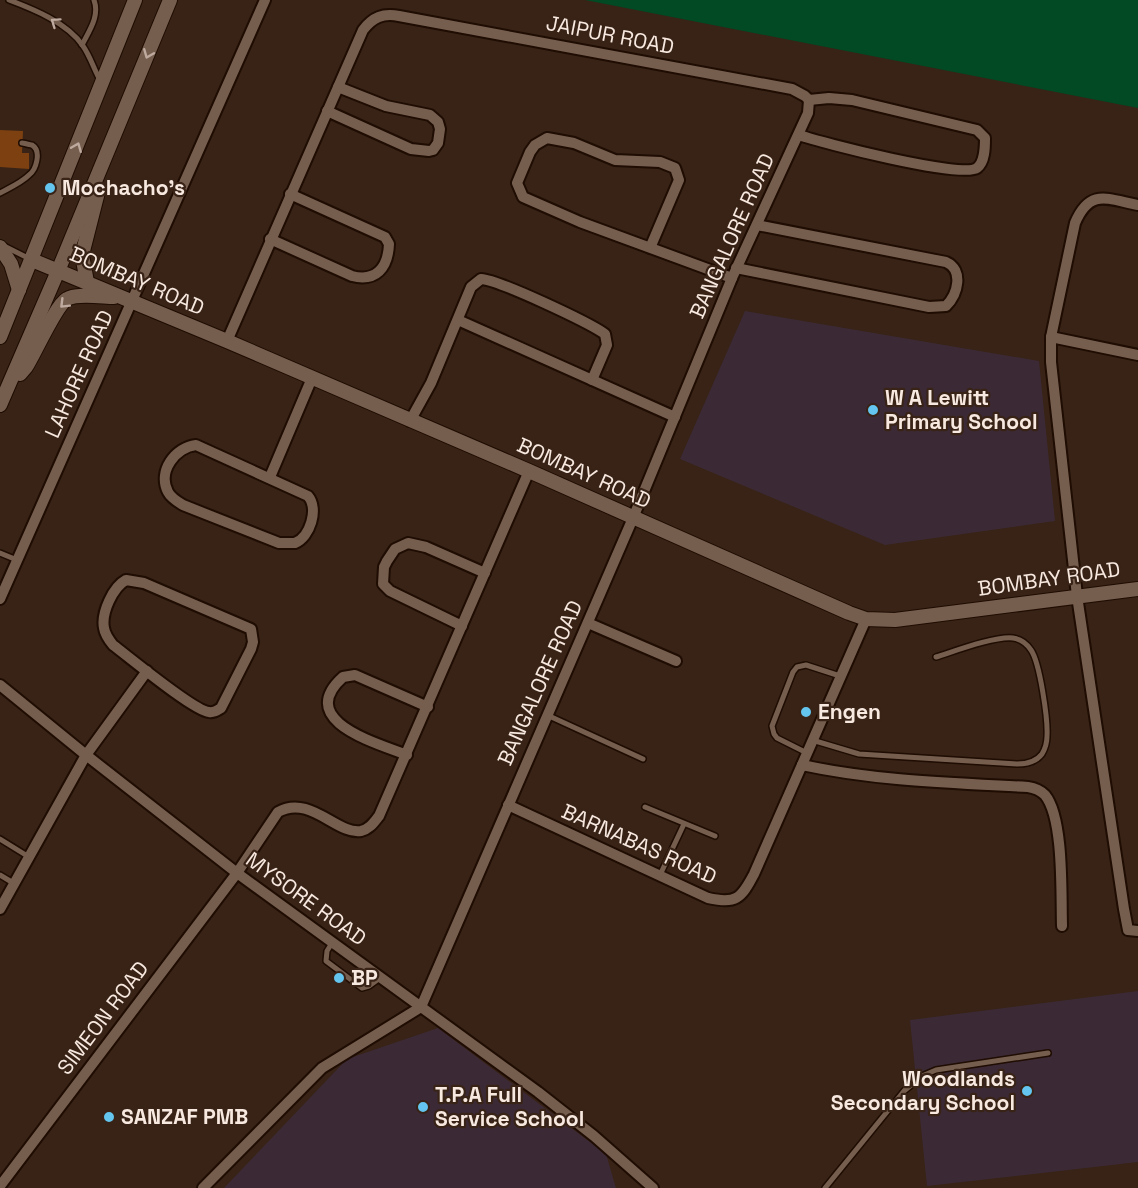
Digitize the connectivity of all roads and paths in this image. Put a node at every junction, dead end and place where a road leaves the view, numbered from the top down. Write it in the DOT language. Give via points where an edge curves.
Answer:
graph roads {
  1 [pos="9,0"];
  2 [pos="94,0"];
  3 [pos="135,0"];
  4 [pos="170,0"];
  5 [pos="265,0"];
  6 [pos="82,45"];
  7 [pos="102,84"];
  8 [pos="338,87"];
  9 [pos="808,100"];
  10 [pos="327,111"];
  11 [pos="799,135"];
  12 [pos="22,143"];
  13 [pos="100,169"];
  14 [pos="0,193"];
  15 [pos="290,194"];
  16 [pos="1138,205"];
  17 [pos="757,225"];
  18 [pos="270,239"];
  19 [pos="0,245"];
  20 [pos="650,248"];
  21 [pos="32,260"];
  22 [pos="58,270"];
  23 [pos="734,273"];
  24 [pos="87,282"];
  25 [pos="19,290"];
  26 [pos="126,300"];
  27 [pos="458,320"];
  28 [pos="0,337"];
  29 [pos="1051,337"];
  30 [pos="227,341"];
  31 [pos="1138,355"];
  32 [pos="312,378"];
  33 [pos="592,380"];
  34 [pos="11,382"];
  35 [pos="0,405"];
  36 [pos="675,417"];
  37 [pos="410,421"];
  38 [pos="529,471"];
  39 [pos="270,477"];
  40 [pos="633,518"];
  41 [pos="0,553"];
  42 [pos="17,560"];
  43 [pos="485,573"];
  44 [pos="1138,589"];
  45 [pos="1077,596"];
  46 [pos="0,599"];
  47 [pos="866,619"];
  48 [pos="588,623"];
  49 [pos="462,626"];
  50 [pos="936,657"];
  51 [pos="676,661"];
  52 [pos="147,671"];
  53 [pos="841,677"];
  54 [pos="0,685"];
  55 [pos="428,707"];
  56 [pos="547,715"];
  57 [pos="812,740"];
  58 [pos="807,753"];
  59 [pos="86,755"];
  60 [pos="407,755"];
  61 [pos="643,759"];
  62 [pos="802,765"];
  63 [pos="508,805"];
  64 [pos="645,807"];
  65 [pos="684,824"];
  66 [pos="715,836"];
  67 [pos="0,839"];
  68 [pos="29,857"];
  69 [pos="237,873"];
  70 [pos="0,875"];
  71 [pos="659,876"];
  72 [pos="15,884"];
  73 [pos="0,909"];
  74 [pos="1062,926"];
  75 [pos="1138,931"];
  76 [pos="332,943"];
  77 [pos="380,978"];
  78 [pos="421,1008"];
  79 [pos="1048,1053"];
  80 [pos="0,1186"];
  81 [pos="651,1186"];
  82 [pos="203,1188"];
  83 [pos="663,1188"];
  84 [pos="825,1188"];
  6 -- 1 [label="lane, one-way" via="50,18"];
  2 -- 6 [label="lane" via="96,16"];
  3 -- 7 [label="street"];
  4 -- 13 [label="street, one-way"];
  5 -- 26 [label="street, LAHORE ROAD"];
  6 -- 7 [label="lane"];
  21 -- 7 [label="street, one-way"];
  8 -- 9 [label="street, JAIPUR ROAD" via="363,30 374,19 387,15 792,89"];
  8 -- 10 [label="street"];
  8 -- 10 [label="street" via="386,106 430,115 438,122 438,143 429,151 411,149"];
  9 -- 11 [label="street, BANGALORE ROAD" via="808,113"];
  9 -- 11 [label="street" via="852,100 977,130 985,138 985,152 975,170 957,170 850,150"];
  10 -- 15 [label="street"];
  11 -- 17 [label="street, BANGALORE ROAD"];
  12 -- 14 [label="lane" via="36,150 34,170"];
  13 -- 22 [label="street"];
  13 -- 24 [label="street" via="82,255"];
  15 -- 18 [label="street"];
  15 -- 18 [label="street" via="385,237 389,244 385,261 380,272 362,278"];
  16 -- 29 [label="street" via="1097,199 1082,208 1075,223"];
  17 -- 23 [label="street, BANGALORE ROAD"];
  17 -- 23 [label="street" via="946,262 956,271 954,296 946,306 929,307"];
  18 -- 30 [label="street"];
  19 -- 21 [label="lane"];
  19 -- 25 [label="street"];
  20 -- 20 [label="street" via="679,180 672,165 615,160 564,140 547,138 535,145 517,183 524,197"];
  20 -- 23 [label="street"];
  21 -- 22 [label="street, BOMBAY ROAD"];
  21 -- 25 [label="street"];
  22 -- 24 [label="street, BOMBAY ROAD"];
  22 -- 34 [label="street"];
  23 -- 36 [label="street, BANGALORE ROAD"];
  24 -- 26 [label="street, BOMBAY ROAD"];
  25 -- 28 [label="street"];
  26 -- 30 [label="street, BOMBAY ROAD"];
  26 -- 34 [label="street, one-way" via="67,299 26,367"];
  26 -- 42 [label="street, LAHORE ROAD"];
  27 -- 33 [label="street"];
  27 -- 33 [label="street" via="476,282 501,284 605,334 607,345"];
  27 -- 37 [label="street"];
  29 -- 31 [label="street"];
  29 -- 45 [label="street" via="1053,393"];
  30 -- 32 [label="street, BOMBAY ROAD"];
  32 -- 37 [label="street, BOMBAY ROAD"];
  32 -- 39 [label="street"];
  33 -- 36 [label="street"];
  34 -- 35 [label="street"];
  36 -- 40 [label="street, BANGALORE ROAD"];
  37 -- 38 [label="street, BOMBAY ROAD"];
  38 -- 40 [label="street, BOMBAY ROAD"];
  38 -- 43 [label="street"];
  39 -- 39 [label="street" via="312,501 313,517 299,542 279,543 183,505 173,498 166,485 166,473 175,453 188,446 203,447"];
  40 -- 47 [label="street, BOMBAY ROAD"];
  40 -- 48 [label="street, BANGALORE ROAD"];
  41 -- 42 [label="lane"];
  42 -- 46 [label="street, LAHORE ROAD"];
  43 -- 49 [label="street"];
  43 -- 49 [label="street" via="426,546 408,543 395,549 384,567 383,584 390,591"];
  44 -- 45 [label="street, BOMBAY ROAD"];
  45 -- 47 [label="street, BOMBAY ROAD" via="895,620"];
  45 -- 75 [label="street" via="1124,909 1128,930"];
  47 -- 53 [label="street, BARNABAS ROAD"];
  48 -- 51 [label="street"];
  48 -- 56 [label="street, BANGALORE ROAD"];
  49 -- 55 [label="street"];
  50 -- 57 [label="lane" via="1000,639 1024,642 1037,661 1047,731 1046,745 1038,758 1017,764 859,754"];
  52 -- 52 [label="street" via="113,645 104,630 105,614 121,582 144,583 251,629 251,649 222,708 216,711 195,706"];
  52 -- 59 [label="street"];
  53 -- 57 [label="street, BARNABAS ROAD"];
  53 -- 58 [label="lane" via="806,665 797,666 793,672 772,726 777,738"];
  54 -- 59 [label="street, MYSORE ROAD"];
  55 -- 60 [label="street"];
  55 -- 60 [label="street" via="355,675 343,677 333,688 329,707 335,722"];
  56 -- 61 [label="lane"];
  56 -- 63 [label="street, BANGALORE ROAD"];
  57 -- 58 [label="street, BARNABAS ROAD"];
  58 -- 62 [label="street, BARNABAS ROAD"];
  59 -- 68 [label="street"];
  59 -- 69 [label="street, MYSORE ROAD"];
  60 -- 69 [label="street, SIMEON ROAD" via="380,816 367,829 355,831 308,809 285,808 273,818"];
  62 -- 71 [label="street, BARNABAS ROAD" via="754,874 739,897 723,901 708,898"];
  62 -- 74 [label="street" via="889,778 1039,790 1048,800 1057,828"];
  63 -- 71 [label="street, BARNABAS ROAD"];
  63 -- 78 [label="street, BANGALORE ROAD"];
  64 -- 65 [label="lane"];
  65 -- 66 [label="lane"];
  65 -- 71 [label="lane"];
  67 -- 68 [label="lane"];
  68 -- 72 [label="street"];
  69 -- 76 [label="street, MYSORE ROAD"];
  69 -- 80 [label="street, SIMEON ROAD"];
  70 -- 72 [label="lane"];
  72 -- 73 [label="street"];
  76 -- 77 [label="street, MYSORE ROAD"];
  76 -- 77 [label="lane" via="326,961 362,987"];
  77 -- 78 [label="street, MYSORE ROAD"];
  78 -- 81 [label="street, MYSORE ROAD" via="538,1092"];
  78 -- 82 [label="street" via="322,1068"];
  79 -- 84 [label="lane" via="936,1070 922,1076 904,1091"];
  81 -- 83 [label="street, MYSORE ROAD"];
}
